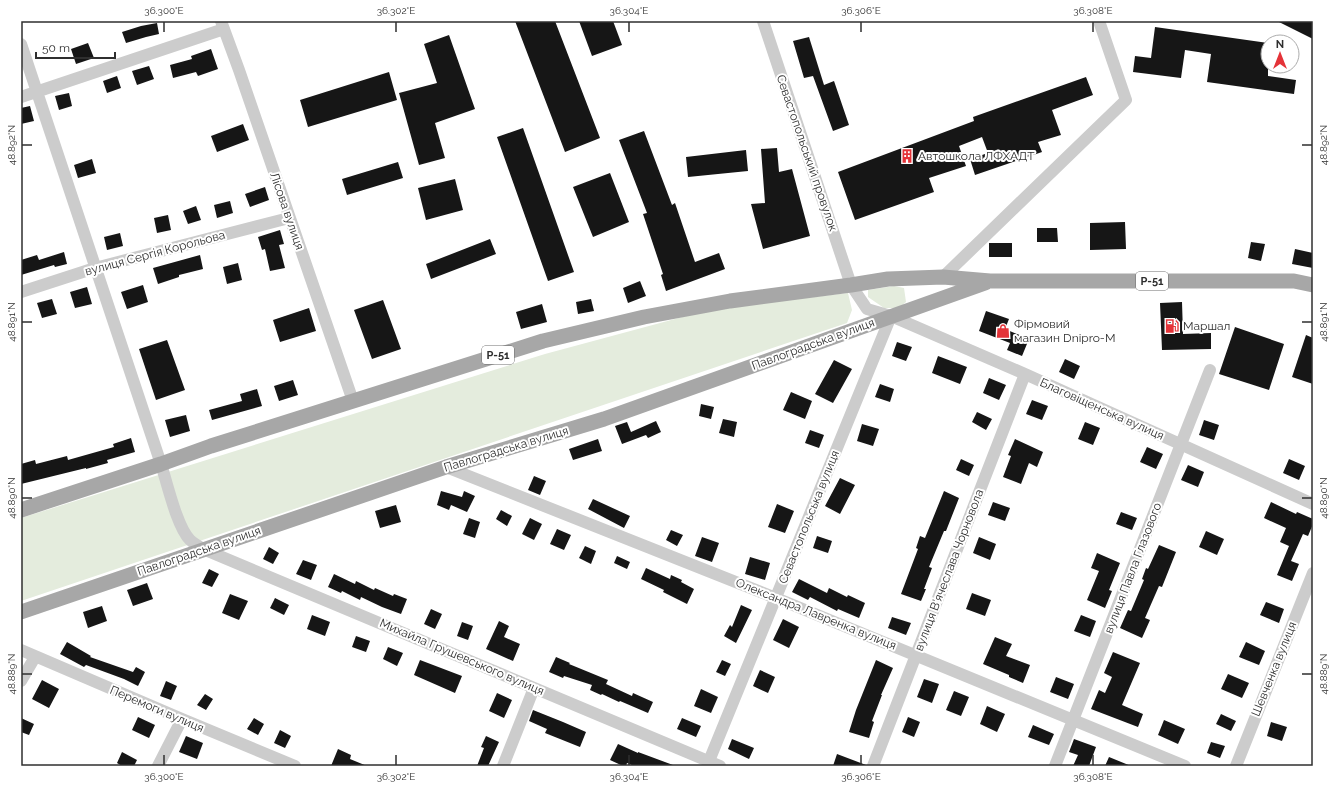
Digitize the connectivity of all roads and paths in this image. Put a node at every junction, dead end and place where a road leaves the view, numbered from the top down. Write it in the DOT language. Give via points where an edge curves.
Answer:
graph roads {
  1 [pos="763,21"];
  2 [pos="1099,21"];
  3 [pos="222,25"];
  4 [pos="21,44"];
  5 [pos="36,93"];
  6 [pos="21,97"];
  7 [pos="289,218"];
  8 [pos="95,268"];
  9 [pos="943,277"];
  10 [pos="990,281"];
  11 [pos="851,285"];
  12 [pos="1313,285"];
  13 [pos="21,292"];
  14 [pos="890,316"];
  15 [pos="1210,370"];
  16 [pos="1025,374"];
  17 [pos="353,402"];
  18 [pos="1181,444"];
  19 [pos="161,464"];
  20 [pos="446,467"];
  21 [pos="1313,504"];
  22 [pos="21,510"];
  23 [pos="203,549"];
  24 [pos="1313,573"];
  25 [pos="776,598"];
  26 [pos="21,612"];
  27 [pos="21,650"];
  28 [pos="917,655"];
  29 [pos="35,656"];
  30 [pos="21,681"];
  31 [pos="534,688"];
  32 [pos="182,719"];
  33 [pos="1073,720"];
  34 [pos="709,761"];
  35 [pos="158,766"];
  36 [pos="295,766"];
  37 [pos="503,766"];
  38 [pos="720,766"];
  39 [pos="873,766"];
  40 [pos="1055,766"];
  41 [pos="1185,766"];
  42 [pos="1236,766"];
  1 -- 11 [label="street, Севастопольський провулок"];
  2 -- 9 [label="street" via="1126,100"];
  3 -- 5 [label="street"];
  3 -- 7 [label="street, Лісова вулиця"];
  4 -- 5 [label="street, Михайла Грушевського вулиця"];
  5 -- 6 [label="street"];
  5 -- 8 [label="street, Михайла Грушевського вулиця"];
  7 -- 8 [label="street, вулиця Сергія Корольова"];
  7 -- 17 [label="street, Лісова вулиця"];
  8 -- 13 [label="street, вулиця Сергія Корольова"];
  8 -- 19 [label="street, Михайла Грушевського вулиця"];
  9 -- 10 [label="main road, Павлоградська вулиця / Р-51"];
  9 -- 11 [label="main road, Павлоградська вулиця / Р-51" via="888,278"];
  10 -- 12 [label="main road, Павлоградська вулиця / Р-51" via="1294,281"];
  10 -- 14 [label="main road, Павлоградська вулиця / Р-51"];
  11 -- 14 [label="street, Севастопольський провулок" via="867,309"];
  11 -- 17 [label="main road, Павлоградська вулиця / Р-51" via="730,301 644,317 543,341"];
  14 -- 16 [label="street, Благовіщенська вулиця"];
  14 -- 20 [label="main road, Павлоградська вулиця / Р-51" via="604,419"];
  14 -- 25 [label="street, Севастопольська вулиця"];
  15 -- 18 [label="street, вулиця Павла Глазового"];
  16 -- 18 [label="street, Благовіщенська вулиця"];
  16 -- 28 [label="street, вулиця В’ячеслава Чорновола"];
  17 -- 19 [label="main road, Павлоградська вулиця / Р-51"];
  18 -- 21 [label="street, Благовіщенська вулиця"];
  18 -- 33 [label="street, вулиця Павла Глазового"];
  19 -- 22 [label="main road, Павлоградська вулиця / Р-51"];
  19 -- 23 [label="street, Михайла Грушевського вулиця" via="183,530 190,541"];
  20 -- 23 [label="main road, Павлоградська вулиця / Р-51"];
  20 -- 25 [label="street, Олександра Лавренка вулиця"];
  23 -- 26 [label="main road, Павлоградська вулиця / Р-51"];
  23 -- 31 [label="street, Михайла Грушевського вулиця"];
  24 -- 42 [label="street, Шевченка вулиця"];
  25 -- 28 [label="street, Олександра Лавренка вулиця"];
  25 -- 34 [label="street, Севастопольська вулиця"];
  27 -- 29 [label="street, Перемоги вулиця"];
  28 -- 33 [label="street, Олександра Лавренка вулиця"];
  28 -- 39 [label="street, вулиця В’ячеслава Чорновола"];
  29 -- 30 [label="street"];
  29 -- 32 [label="street, Перемоги вулиця"];
  31 -- 34 [label="street, Михайла Грушевського вулиця"];
  31 -- 37 [label="street"];
  32 -- 35 [label="street"];
  32 -- 36 [label="street, Перемоги вулиця"];
  33 -- 40 [label="street, вулиця Павла Глазового"];
  33 -- 41 [label="street, Олександра Лавренка вулиця"];
  34 -- 38 [label="street, Михайла Грушевського вулиця"];
}
